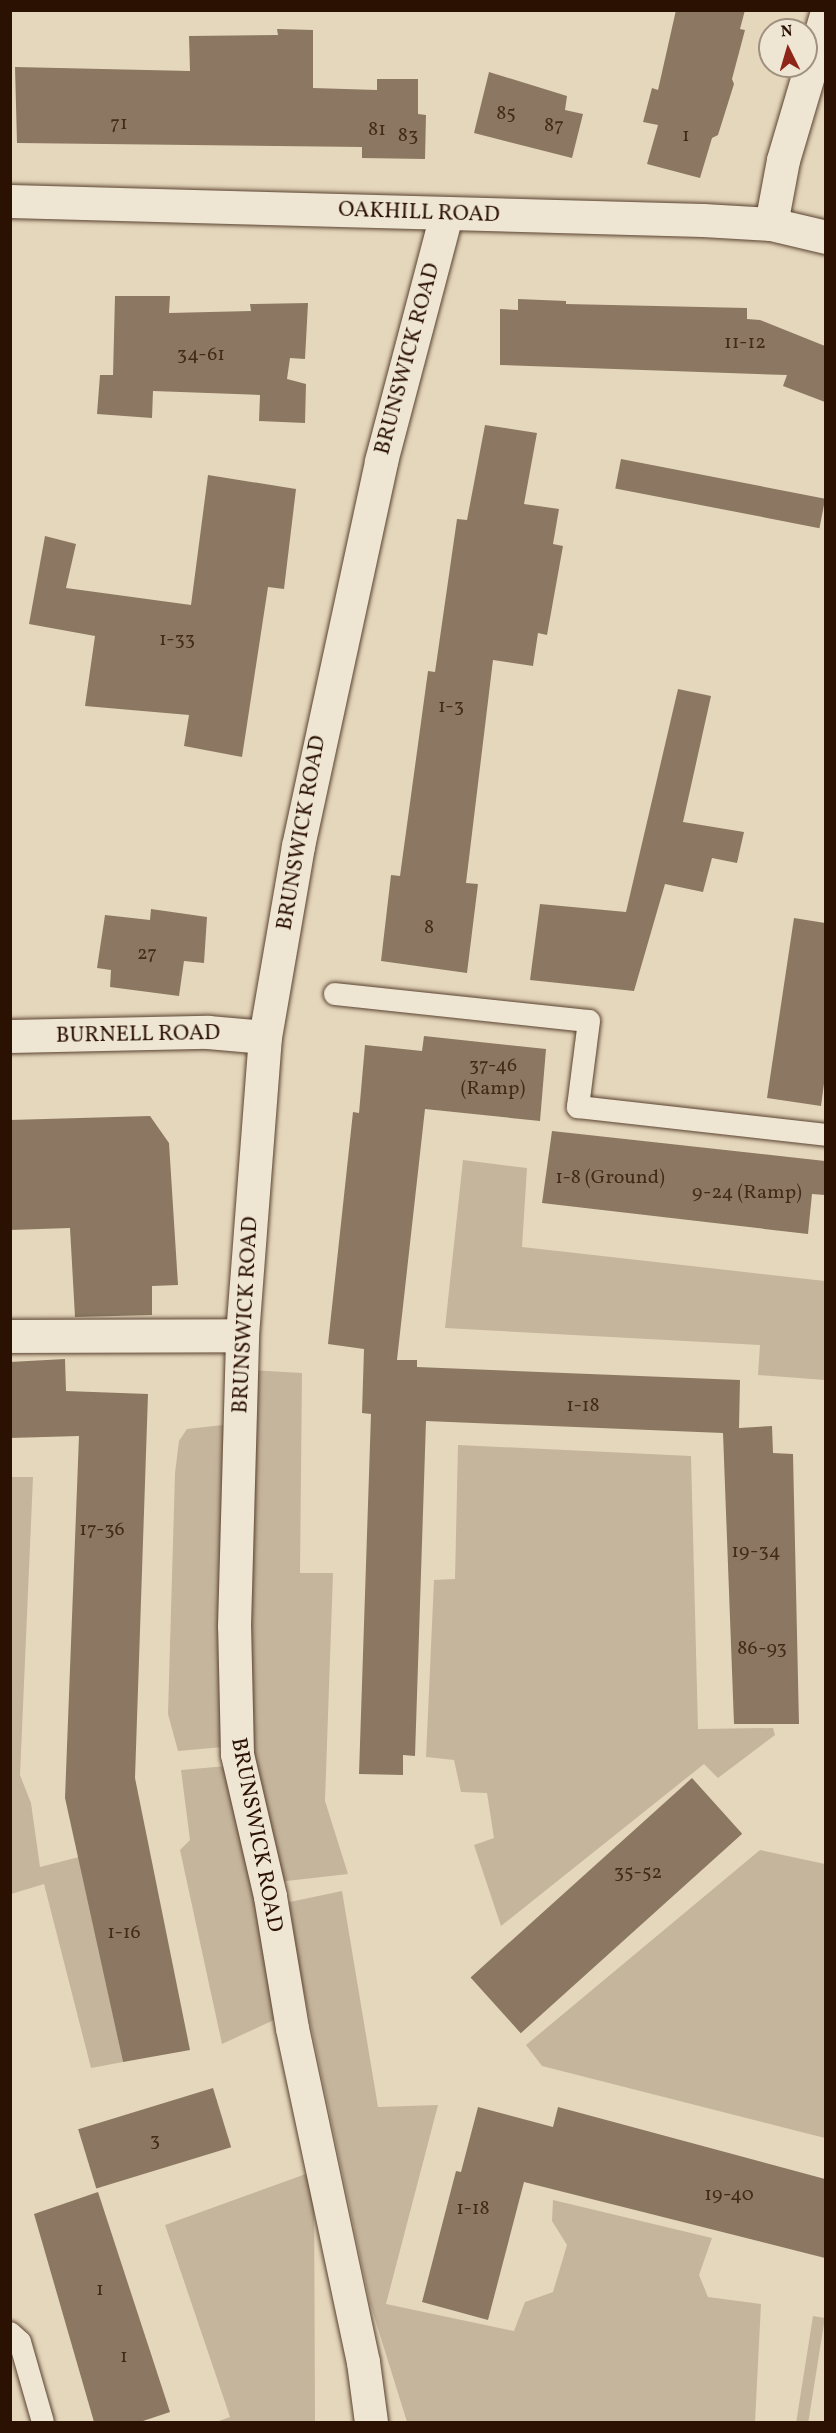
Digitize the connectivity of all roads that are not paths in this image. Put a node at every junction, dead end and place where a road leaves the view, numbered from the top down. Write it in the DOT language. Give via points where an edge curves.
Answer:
graph roads {
  1 [pos="825,15"];
  2 [pos="10,201"];
  3 [pos="446,215"];
  4 [pos="771,224"];
  5 [pos="825,237"];
  6 [pos="335,994"];
  7 [pos="10,1036"];
  8 [pos="265,1036"];
  9 [pos="825,1135"];
  10 [pos="242,1335"];
  11 [pos="10,1336"];
  12 [pos="10,2333"];
  13 [pos="43,2422"];
  14 [pos="371,2422"];
  1 -- 4 [label="street" via="778,179"];
  2 -- 3 [label="street, OAKHILL ROAD"];
  3 -- 4 [label="street, OAKHILL ROAD"];
  3 -- 8 [label="street, BRUNSWICK ROAD" via="381,461 338,646"];
  4 -- 5 [label="street, OAKHILL ROAD"];
  6 -- 9 [label="lane" via="589,1021 578,1107"];
  7 -- 8 [label="street, BURNELL ROAD" via="208,1032"];
  8 -- 10 [label="street, BRUNSWICK ROAD"];
  10 -- 11 [label="street"];
  10 -- 14 [label="street, BRUNSWICK ROAD" via="234,1626 237,1754 270,1896 292,2028 363,2362"];
  12 -- 13 [label="lane" via="20,2342"];
}
